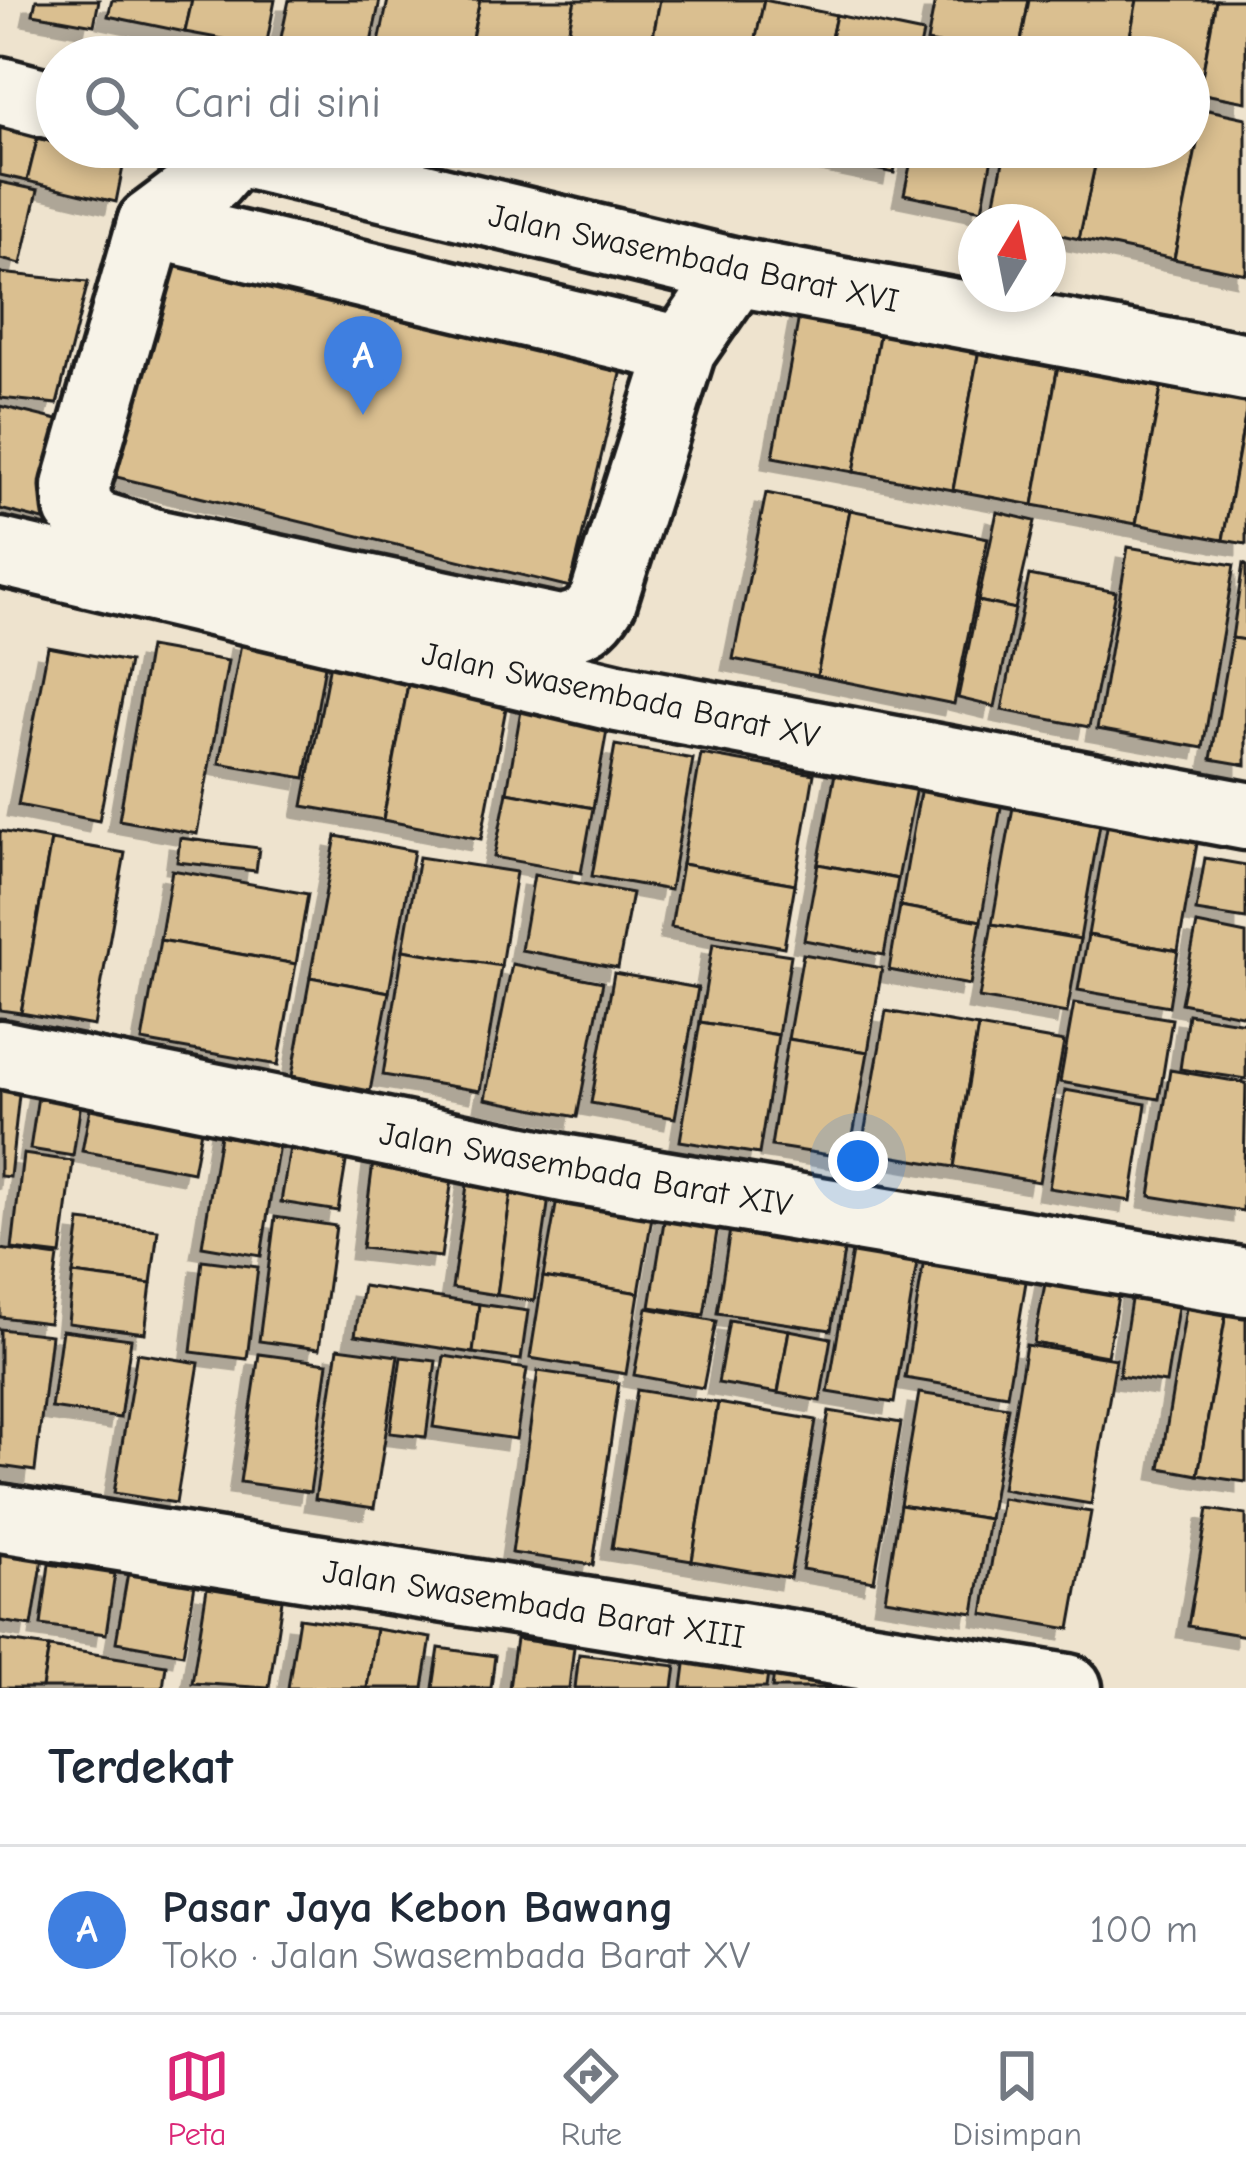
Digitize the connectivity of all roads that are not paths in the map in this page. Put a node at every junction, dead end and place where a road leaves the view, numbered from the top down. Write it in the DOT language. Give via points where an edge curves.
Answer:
graph roads {
  1 [pos="0,91"];
  2 [pos="36,100"];
  3 [pos="216,168"];
  4 [pos="304,168"];
  5 [pos="151,224"];
  6 [pos="736,272"];
  7 [pos="682,350"];
  8 [pos="1246,367"];
  9 [pos="80,542"];
  10 [pos="0,552"];
  11 [pos="1246,816"];
  12 [pos="0,1054"];
  13 [pos="1246,1282"];
  14 [pos="0,1518"];
  15 [pos="1068,1688"];
  1 -- 2 [label="street"];
  3 -- 5 [label="street"];
  4 -- 6 [label="street, Jalan Swasembada Barat XVI"];
  5 -- 7 [label="street"];
  5 -- 9 [label="street" via="76,486"];
  6 -- 7 [label="street"];
  6 -- 8 [label="street, Jalan Swasembada Barat XVI"];
  7 -- 9 [label="street" via="603,600 577,627 159,544 94,524"];
  9 -- 10 [label="street, Jalan Swasembada Barat XV"];
  9 -- 11 [label="street, Jalan Swasembada Barat XV" via="618,698"];
  12 -- 13 [label="street, Jalan Swasembada Barat XIV" via="568,1168"];
  14 -- 15 [label="street, Jalan Swasembada Barat XIII"];
}
